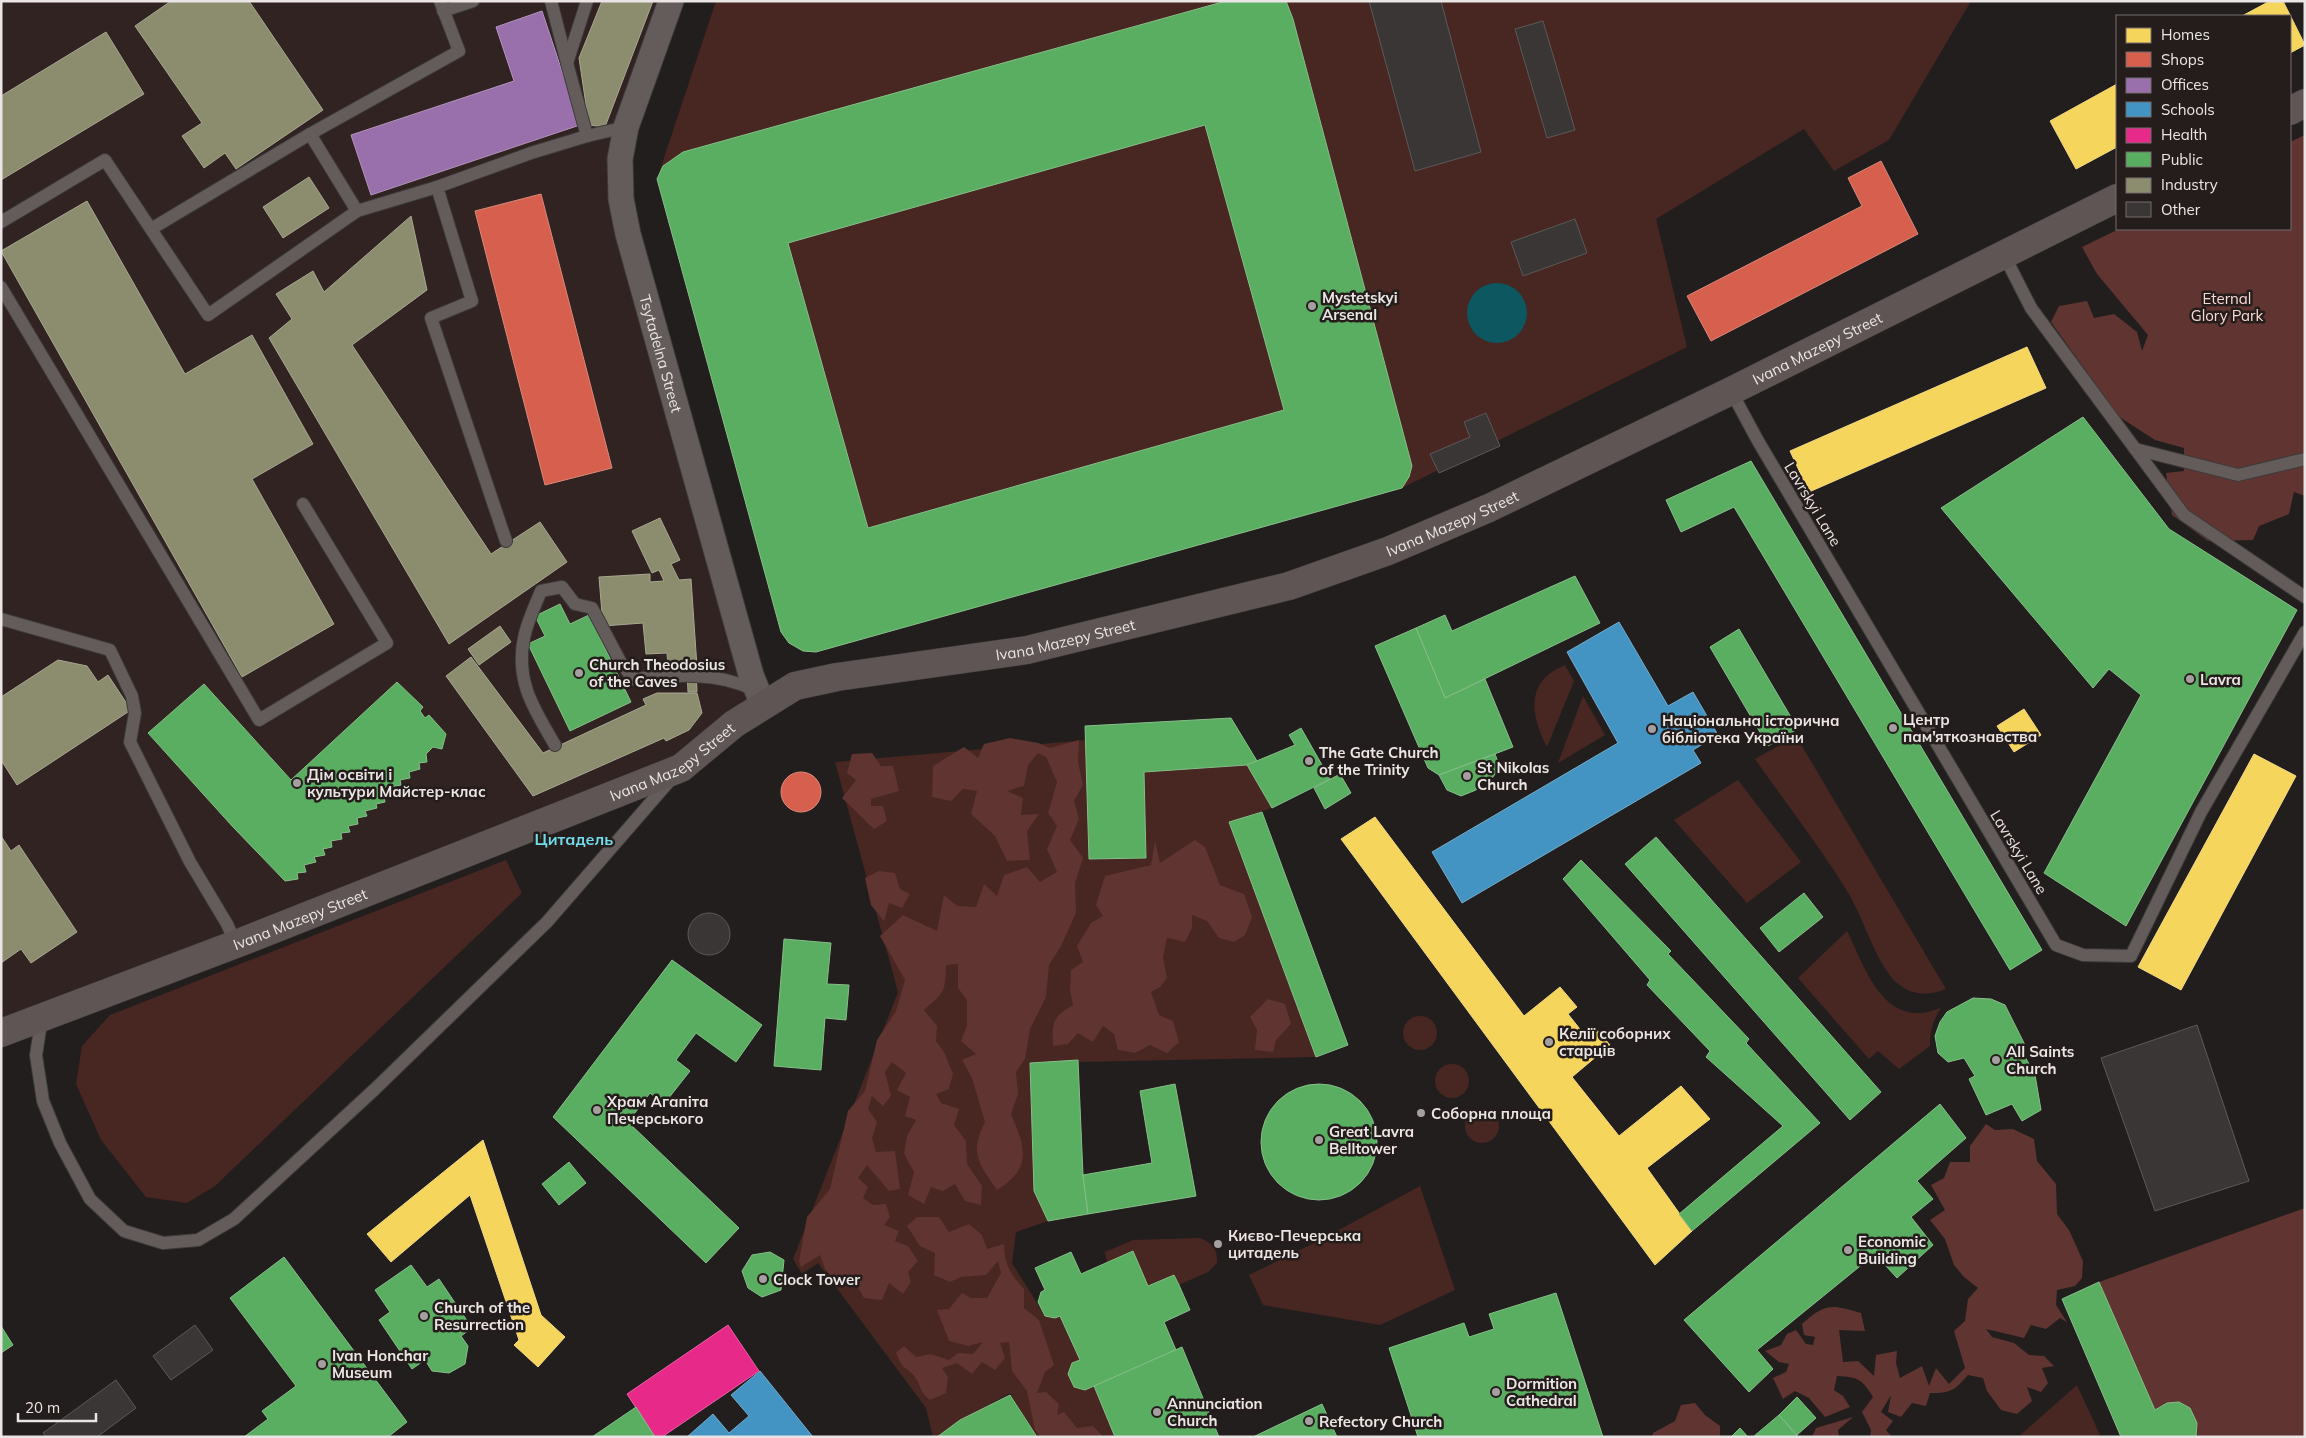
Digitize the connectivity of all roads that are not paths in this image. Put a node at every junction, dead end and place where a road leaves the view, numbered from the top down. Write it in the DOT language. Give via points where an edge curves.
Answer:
graph roads {
  1 [pos="474,1"];
  2 [pos="551,1"];
  3 [pos="587,1"];
  4 [pos="671,1"];
  5 [pos="442,6"];
  6 [pos="567,63"];
  7 [pos="2305,103"];
  8 [pos="2291,110"];
  9 [pos="626,128"];
  10 [pos="310,134"];
  11 [pos="588,136"];
  12 [pos="437,187"];
  13 [pos="2116,199"];
  14 [pos="357,211"];
  15 [pos="1,222"];
  16 [pos="151,229"];
  17 [pos="2004,255"];
  18 [pos="1,287"];
  19 [pos="1731,391"];
  20 [pos="2135,449"];
  21 [pos="2305,459"];
  22 [pos="303,504"];
  23 [pos="506,541"];
  24 [pos="2305,597"];
  25 [pos="1,618"];
  26 [pos="2305,632"];
  27 [pos="760,698"];
  28 [pos="555,745"];
  29 [pos="681,768"];
  30 [pos="236,944"];
  31 [pos="42,1017"];
  32 [pos="1,1033"];
  1 -- 5 [label="lane"];
  2 -- 6 [label="lane"];
  3 -- 6 [label="lane"];
  4 -- 9 [label="street, Tsytadelna Street"];
  5 -- 10 [label="lane" via="459,51"];
  6 -- 11 [label="lane"];
  7 -- 8 [label="main road"];
  9 -- 11 [label="lane"];
  9 -- 27 [label="street, Tsytadelna Street" via="620,159 621,199 628,234"];
  10 -- 14 [label="lane"];
  10 -- 16 [label="lane"];
  11 -- 12 [label="lane"];
  12 -- 14 [label="lane"];
  12 -- 23 [label="lane" via="472,301 431,318"];
  13 -- 17 [label="main road, Ivana Mazepy Street"];
  14 -- 16 [label="lane" via="208,315"];
  15 -- 16 [label="lane" via="106,160"];
  17 -- 19 [label="main road, Ivana Mazepy Street"];
  17 -- 20 [label="lane" via="2031,308"];
  18 -- 22 [label="lane" via="259,720 387,643"];
  19 -- 26 [label="lane, Lavrskyi Lane" via="2056,945 2083,955 2131,956 2201,812"];
  19 -- 27 [label="main road, Ivana Mazepy Street" via="1489,508 1388,551 1289,586 1027,650 837,677"];
  20 -- 21 [label="lane" via="2238,475"];
  20 -- 24 [label="lane" via="2184,515"];
  25 -- 30 [label="lane" via="110,650 132,696 135,713 130,742 190,862"];
  27 -- 28 [label="lane" via="743,684 715,677 678,675 633,679 592,608 575,604 562,587 541,591 524,637 522,666 525,689"];
  27 -- 29 [label="main road, Ivana Mazepy Street"];
  29 -- 30 [label="main road, Ivana Mazepy Street"];
  29 -- 31 [label="lane" via="546,922 450,1016 234,1219 198,1240 163,1242 124,1231 90,1199 60,1143 43,1100 36,1055"];
  30 -- 31 [label="main road, Ivana Mazepy Street"];
  31 -- 32 [label="main road, Ivana Mazepy Street"];
}
